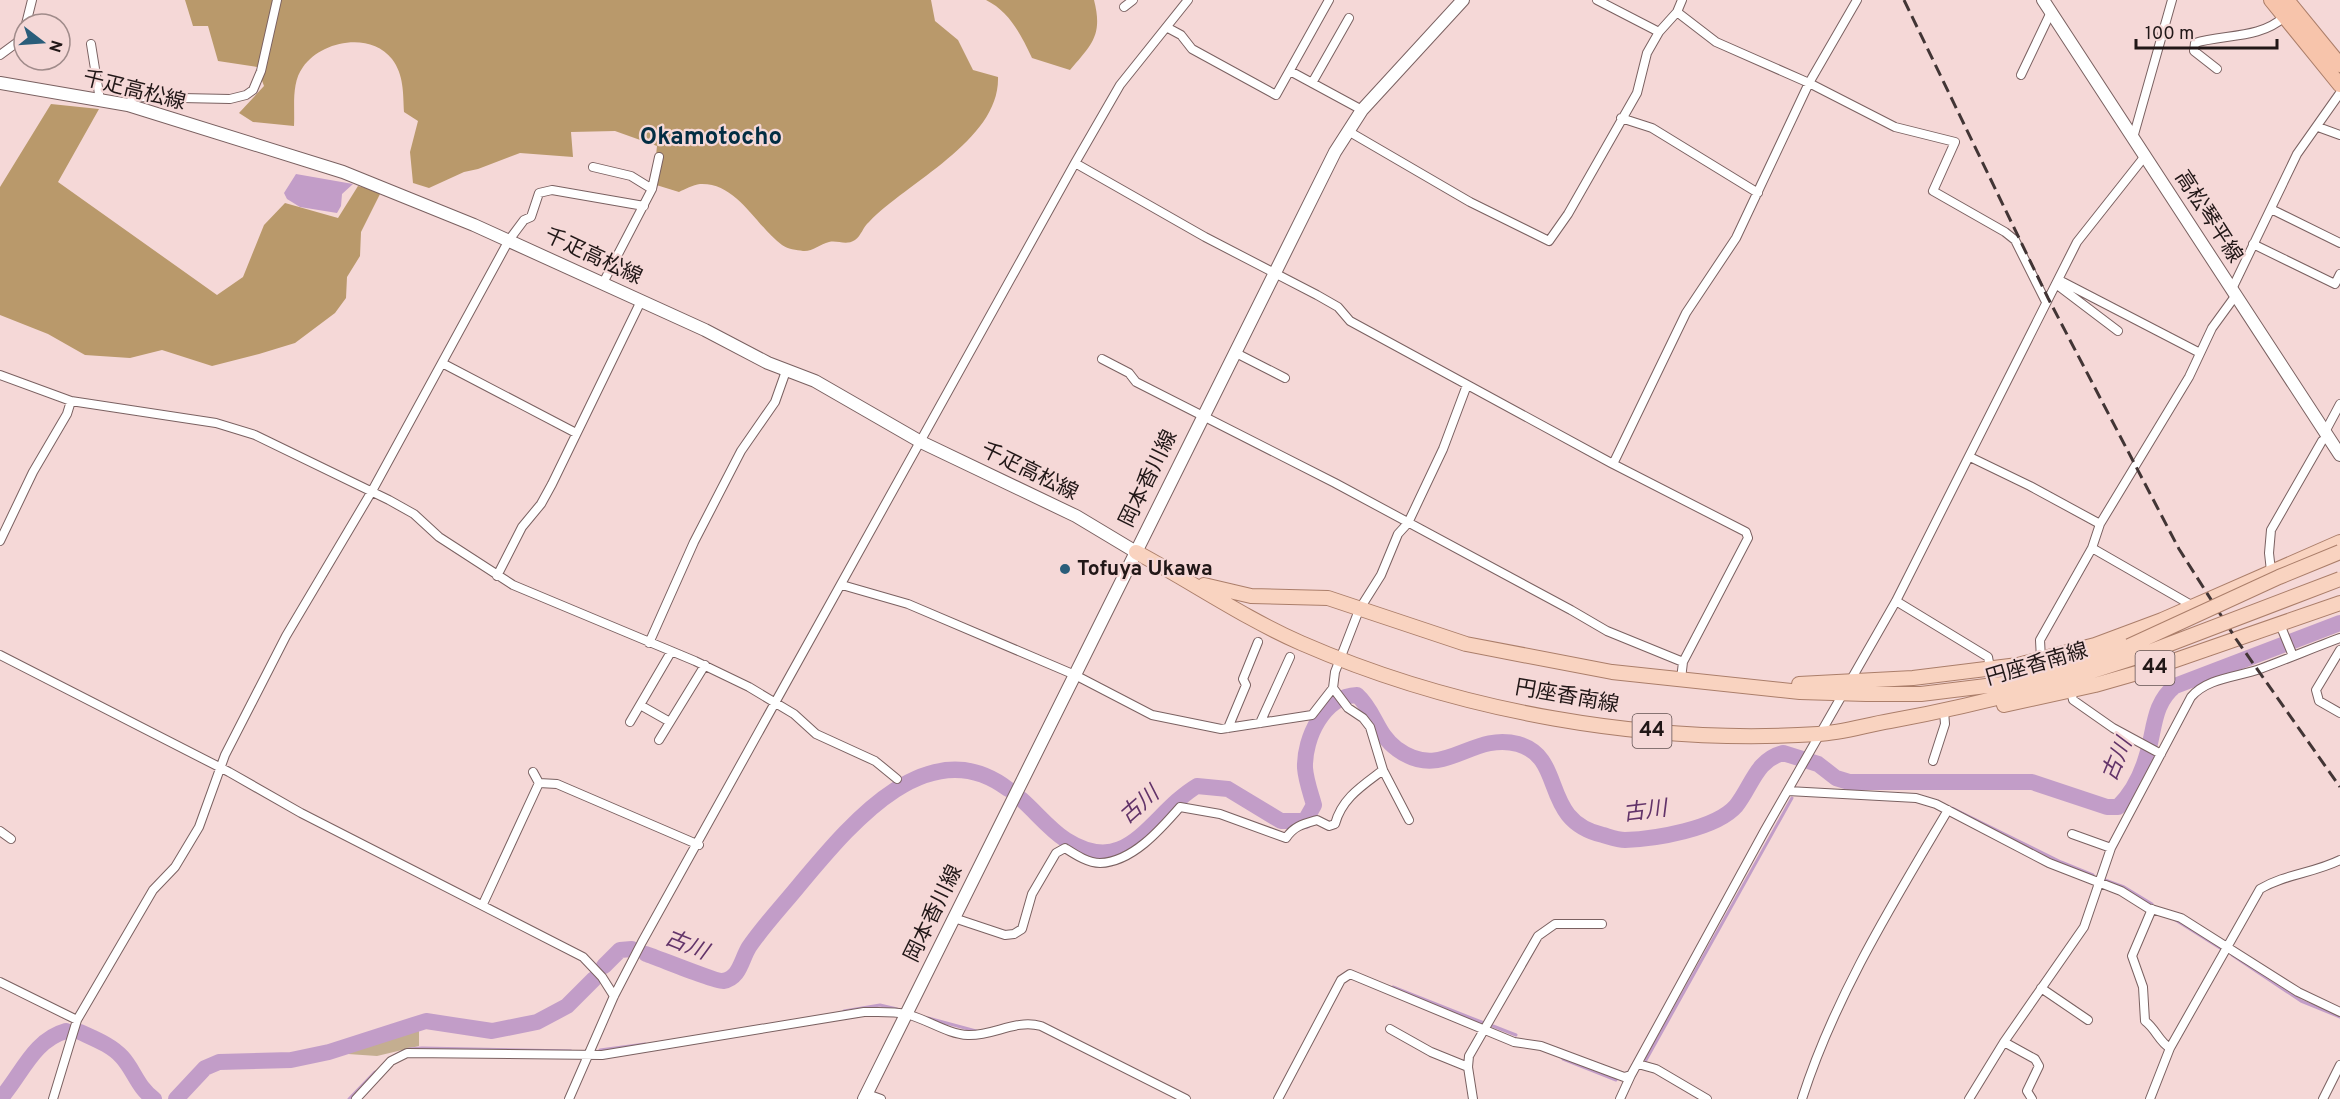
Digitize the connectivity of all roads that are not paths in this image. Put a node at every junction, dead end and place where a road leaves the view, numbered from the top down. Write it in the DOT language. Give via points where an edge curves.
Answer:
graph roads {
  1 [pos="277,0"];
  2 [pos="1132,0"];
  3 [pos="1188,0"];
  4 [pos="1329,0"];
  5 [pos="1463,0"];
  6 [pos="1597,0"];
  7 [pos="1682,0"];
  8 [pos="1857,0"];
  9 [pos="2043,0"];
  10 [pos="2172,0"];
  11 [pos="2271,0"];
  12 [pos="2287,0"];
  13 [pos="1124,7"];
  14 [pos="1677,12"];
  15 [pos="2051,12"];
  16 [pos="2284,17"];
  17 [pos="1349,18"];
  18 [pos="1168,28"];
  19 [pos="1659,32"];
  20 [pos="90,44"];
  21 [pos="2340,65"];
  22 [pos="2217,69"];
  23 [pos="1290,71"];
  24 [pos="2021,75"];
  25 [pos="0,83"];
  26 [pos="1312,83"];
  27 [pos="1809,83"];
  28 [pos="2340,85"];
  29 [pos="2340,93"];
  30 [pos="100,100"];
  31 [pos="128,105"];
  32 [pos="1362,110"];
  33 [pos="1622,118"];
  34 [pos="2318,127"];
  35 [pos="1348,131"];
  36 [pos="2340,135"];
  37 [pos="2133,138"];
  38 [pos="2145,156"];
  39 [pos="659,157"];
  40 [pos="1075,163"];
  41 [pos="592,167"];
  42 [pos="652,189"];
  43 [pos="1758,193"];
  44 [pos="644,206"];
  45 [pos="2271,208"];
  46 [pos="509,240"];
  47 [pos="2340,243"];
  48 [pos="2253,244"];
  49 [pos="1273,273"];
  50 [pos="2340,274"];
  51 [pos="2058,282"];
  52 [pos="603,283"];
  53 [pos="2234,292"];
  54 [pos="641,301"];
  55 [pos="2046,302"];
  56 [pos="2118,331"];
  57 [pos="1234,352"];
  58 [pos="2200,353"];
  59 [pos="1102,359"];
  60 [pos="442,363"];
  61 [pos="786,371"];
  62 [pos="0,375"];
  63 [pos="1285,378"];
  64 [pos="1467,386"];
  65 [pos="72,401"];
  66 [pos="2340,404"];
  67 [pos="1202,416"];
  68 [pos="576,433"];
  69 [pos="2326,434"];
  70 [pos="921,442"];
  71 [pos="2340,455"];
  72 [pos="1970,457"];
  73 [pos="1613,464"];
  74 [pos="372,491"];
  75 [pos="1408,523"];
  76 [pos="2100,524"];
  77 [pos="0,541"];
  78 [pos="2340,542"];
  79 [pos="2092,548"];
  80 [pos="1136,552"];
  81 [pos="2340,552"];
  82 [pos="2271,571"];
  83 [pos="497,576"];
  84 [pos="2340,579"];
  85 [pos="1191,581"];
  86 [pos="842,585"];
  87 [pos="2340,589"];
  88 [pos="1896,601"];
  89 [pos="2340,603"];
  90 [pos="2193,606"];
  91 [pos="1359,610"];
  92 [pos="2282,627"];
  93 [pos="2199,634"];
  94 [pos="2340,638"];
  95 [pos="1258,642"];
  96 [pos="650,643"];
  97 [pos="2340,650"];
  98 [pos="671,652"];
  99 [pos="2131,652"];
  100 [pos="2292,654"];
  101 [pos="0,655"];
  102 [pos="1290,657"];
  103 [pos="1340,658"];
  104 [pos="2041,659"];
  105 [pos="1683,662"];
  106 [pos="705,665"];
  107 [pos="1990,668"];
  108 [pos="1075,675"];
  109 [pos="1681,679"];
  110 [pos="1847,687"];
  111 [pos="1334,690"];
  112 [pos="2071,691"];
  113 [pos="776,704"];
  114 [pos="640,705"];
  115 [pos="1965,707"];
  116 [pos="1944,711"];
  117 [pos="2340,713"];
  118 [pos="630,722"];
  119 [pos="670,722"];
  120 [pos="1260,723"];
  121 [pos="1228,728"];
  122 [pos="1820,734"];
  123 [pos="659,740"];
  124 [pos="2157,752"];
  125 [pos="1933,762"];
  126 [pos="220,767"];
  127 [pos="1383,770"];
  128 [pos="533,772"];
  129 [pos="897,779"];
  130 [pos="538,783"];
  131 [pos="1788,791"];
  132 [pos="1948,810"];
  133 [pos="1409,820"];
  134 [pos="0,831"];
  135 [pos="2072,834"];
  136 [pos="11,839"];
  137 [pos="699,845"];
  138 [pos="2110,848"];
  139 [pos="2340,860"];
  140 [pos="2098,882"];
  141 [pos="483,904"];
  142 [pos="2152,909"];
  143 [pos="954,918"];
  144 [pos="1602,924"];
  145 [pos="2227,946"];
  146 [pos="0,982"];
  147 [pos="2041,988"];
  148 [pos="614,996"];
  149 [pos="2340,1012"];
  150 [pos="906,1014"];
  151 [pos="77,1020"];
  152 [pos="2088,1020"];
  153 [pos="1390,1029"];
  154 [pos="1484,1029"];
  155 [pos="2004,1042"];
  156 [pos="2170,1048"];
  157 [pos="587,1056"];
  158 [pos="1638,1064"];
  159 [pos="2340,1065"];
  160 [pos="1468,1067"];
  161 [pos="1631,1075"];
  162 [pos="865,1096"];
  163 [pos="53,1099"];
  164 [pos="356,1099"];
  165 [pos="569,1099"];
  166 [pos="881,1099"];
  167 [pos="1186,1099"];
  168 [pos="1278,1099"];
  169 [pos="1473,1099"];
  170 [pos="1620,1099"];
  171 [pos="1707,1099"];
  172 [pos="1802,1099"];
  173 [pos="1968,1099"];
  174 [pos="2032,1099"];
  175 [pos="2150,1099"];
  176 [pos="2323,1099"];
  1 -- 31 [label="street" via="261,71 253,90 246,95 230,99 133,97"];
  2 -- 13 [label="street"];
  3 -- 18 [label="street"];
  4 -- 23 [label="street"];
  5 -- 32 [label="main road, 岡本香川線"];
  6 -- 19 [label="street"];
  7 -- 14 [label="street"];
  8 -- 27 [label="street"];
  9 -- 15 [label="main road, 高松琴平線"];
  10 -- 37 [label="street"];
  11 -- 16 [label="highway"];
  12 -- 21 [label="highway"];
  14 -- 19 [label="street"];
  14 -- 27 [label="street" via="1716,42"];
  15 -- 24 [label="street"];
  15 -- 37 [label="main road, 高松琴平線"];
  16 -- 22 [label="street" via="2251,33 2195,43 2194,51"];
  16 -- 28 [label="highway"];
  17 -- 26 [label="street"];
  18 -- 23 [label="street" via="1181,35 1192,49 1276,95"];
  18 -- 40 [label="street" via="1120,85"];
  19 -- 33 [label="street" via="1647,53 1637,93"];
  20 -- 30 [label="street"];
  23 -- 26 [label="street"];
  25 -- 30 [label="main road, 千疋高松線"];
  26 -- 32 [label="street"];
  27 -- 43 [label="street"];
  27 -- 55 [label="street" via="1895,127 1955,142 1933,192 2015,240"];
  29 -- 34 [label="street"];
  30 -- 31 [label="main road, 千疋高松線"];
  31 -- 46 [label="main road, 千疋高松線" via="343,172"];
  32 -- 35 [label="main road, 岡本香川線"];
  33 -- 35 [label="street" via="1549,241 1470,202"];
  33 -- 43 [label="street" via="1652,128"];
  34 -- 36 [label="street"];
  34 -- 45 [label="street" via="2297,154"];
  35 -- 49 [label="main road, 岡本香川線"];
  37 -- 38 [label="main road, 高松琴平線"];
  38 -- 51 [label="street" via="2077,242"];
  38 -- 53 [label="main road, 高松琴平線"];
  39 -- 42 [label="street"];
  40 -- 49 [label="street"];
  40 -- 70 [label="street"];
  41 -- 42 [label="street" via="631,176"];
  42 -- 44 [label="street"];
  43 -- 73 [label="street" via="1736,238 1686,313"];
  44 -- 46 [label="street" via="552,190 539,193 531,216"];
  44 -- 52 [label="street"];
  45 -- 47 [label="street"];
  45 -- 48 [label="street"];
  46 -- 52 [label="main road, 千疋高松線"];
  46 -- 60 [label="street"];
  48 -- 50 [label="street" via="2335,284"];
  48 -- 53 [label="street"];
  49 -- 57 [label="main road, 岡本香川線"];
  49 -- 64 [label="street" via="1338,307 1350,321"];
  51 -- 55 [label="street"];
  51 -- 56 [label="street"];
  51 -- 58 [label="street"];
  52 -- 54 [label="main road, 千疋高松線"];
  53 -- 58 [label="street"];
  53 -- 69 [label="main road, 高松琴平線"];
  54 -- 61 [label="main road, 千疋高松線"];
  54 -- 68 [label="street"];
  55 -- 72 [label="street"];
  57 -- 63 [label="street"];
  57 -- 67 [label="main road, 岡本香川線"];
  58 -- 76 [label="street" via="2185,385"];
  59 -- 67 [label="street" via="1129,373 1136,382"];
  60 -- 68 [label="street"];
  60 -- 74 [label="street"];
  61 -- 70 [label="main road, 千疋高松線" via="815,381"];
  61 -- 96 [label="street" via="775,402 741,451 694,542"];
  62 -- 65 [label="street"];
  64 -- 73 [label="street"];
  64 -- 75 [label="street"];
  65 -- 74 [label="street" via="239,429"];
  65 -- 77 [label="street"];
  66 -- 69 [label="street"];
  67 -- 75 [label="street"];
  67 -- 80 [label="main road, 岡本香川線"];
  68 -- 83 [label="street" via="541,504 522,526"];
  69 -- 71 [label="main road, 高松琴平線"];
  69 -- 82 [label="street" via="2271,530"];
  70 -- 80 [label="main road, 千疋高松線" via="1076,516"];
  70 -- 86 [label="street"];
  72 -- 76 [label="street"];
  72 -- 88 [label="street"];
  73 -- 105 [label="street" via="1746,532 1748,538"];
  74 -- 83 [label="street" via="414,514 439,537"];
  74 -- 126 [label="street" via="307,597"];
  75 -- 91 [label="street" via="1398,534 1381,575"];
  75 -- 105 [label="street" via="1589,623"];
  76 -- 79 [label="street"];
  78 -- 82 [label="main road, 44"];
  79 -- 90 [label="street"];
  79 -- 104 [label="street" via="2040,640"];
  80 -- 85 [label="main road, 円座香南線 / 44"];
  80 -- 108 [label="main road, 岡本香川線"];
  81 -- 99 [label="main road, 44, bridge" via="2279,577"];
  82 -- 90 [label="main road, 44"];
  83 -- 96 [label="street"];
  84 -- 93 [label="main road, 円座香南線 / 44, bridge"];
  85 -- 91 [label="main road, 円座香南線 / 44" via="1251,596 1328,597"];
  85 -- 103 [label="main road, 円座香南線 / 44" via="1253,619"];
  86 -- 108 [label="street" via="908,604"];
  86 -- 113 [label="street"];
  87 -- 93 [label="main road, 44, bridge"];
  88 -- 107 [label="street" via="1988,657"];
  88 -- 110 [label="street"];
  89 -- 92 [label="main road, 44"];
  90 -- 104 [label="main road, 44" via="2095,645"];
  91 -- 103 [label="street"];
  91 -- 109 [label="main road, 円座香南線 / 44" via="1466,644 1540,660"];
  92 -- 100 [label="street"];
  92 -- 112 [label="main road, 44"];
  93 -- 99 [label="main road, 円座香南線 / 44, bridge"];
  94 -- 100 [label="street"];
  95 -- 121 [label="street"];
  96 -- 98 [label="street"];
  97 -- 117 [label="street" via="2316,690 2319,701"];
  98 -- 106 [label="street"];
  98 -- 114 [label="street"];
  99 -- 110 [label="main road, 円座香南線 / 44" via="2063,675 1985,687 1921,694"];
  99 -- 115 [label="main road, 円座香南線 / 44" via="2083,675"];
  100 -- 124 [label="street" via="2198,689"];
  101 -- 126 [label="street"];
  102 -- 120 [label="street"];
  103 -- 111 [label="street"];
  103 -- 122 [label="main road, 円座香南線 / 44" via="1456,697 1598,725 1671,733"];
  104 -- 107 [label="main road, 44"];
  105 -- 109 [label="street"];
  106 -- 113 [label="street"];
  106 -- 119 [label="street"];
  107 -- 110 [label="main road, 44"];
  108 -- 121 [label="street" via="1152,715"];
  108 -- 143 [label="main road, 岡本香川線"];
  109 -- 110 [label="main road, 円座香南線 / 44" via="1764,687"];
  110 -- 122 [label="street"];
  111 -- 120 [label="street" via="1312,715"];
  111 -- 127 [label="street" via="1370,727"];
  112 -- 115 [label="main road, 44" via="1984,709"];
  112 -- 124 [label="street" via="2073,700"];
  113 -- 129 [label="street" via="816,734 875,761"];
  113 -- 137 [label="street"];
  114 -- 118 [label="street"];
  114 -- 119 [label="street"];
  115 -- 116 [label="main road, 円座香南線 / 44"];
  116 -- 122 [label="main road, 円座香南線 / 44"];
  116 -- 125 [label="street" via="1945,724"];
  119 -- 123 [label="street"];
  120 -- 121 [label="street"];
  122 -- 131 [label="street"];
  124 -- 138 [label="street"];
  126 -- 141 [label="street" via="301,813"];
  126 -- 151 [label="street" via="199,827 175,867 153,890"];
  127 -- 133 [label="street"];
  127 -- 143 [label="street" via="1352,793 1339,810 1335,825 1308,822 1293,828 1286,838 1220,814 1180,807 1119,860 1098,863 1065,848 1056,853 1032,894 1025,923 1014,934 1005,935"];
  128 -- 130 [label="street"];
  130 -- 137 [label="street" via="557,784"];
  130 -- 141 [label="street"];
  131 -- 132 [label="street" via="1916,798"];
  131 -- 158 [label="street"];
  132 -- 140 [label="street" via="2049,862"];
  132 -- 172 [label="street" via="1854,977 1817,1052"];
  134 -- 136 [label="street"];
  135 -- 138 [label="street"];
  137 -- 148 [label="street"];
  138 -- 140 [label="street"];
  139 -- 145 [label="street" via="2260,889"];
  140 -- 142 [label="street"];
  140 -- 147 [label="street" via="2084,927"];
  141 -- 148 [label="street" via="583,957"];
  142 -- 145 [label="street" via="2181,918"];
  142 -- 156 [label="street" via="2132,956 2143,987 2145,1020"];
  143 -- 150 [label="main road, 岡本香川線"];
  144 -- 154 [label="street" via="1555,924 1546,928"];
  145 -- 149 [label="street" via="2298,992"];
  145 -- 156 [label="street"];
  146 -- 151 [label="street"];
  147 -- 152 [label="street"];
  147 -- 155 [label="street"];
  148 -- 157 [label="street"];
  150 -- 157 [label="street" via="864,1012"];
  150 -- 162 [label="main road, 岡本香川線"];
  150 -- 167 [label="street" via="969,1035 1019,1023 1041,1026"];
  151 -- 163 [label="street"];
  153 -- 160 [label="street"];
  154 -- 160 [label="street" via="1469,1056"];
  154 -- 161 [label="street" via="1624,1077"];
  154 -- 168 [label="street" via="1357,975 1345,976"];
  155 -- 173 [label="street"];
  155 -- 174 [label="street" via="2035,1059 2039,1066 2026,1091"];
  156 -- 175 [label="street"];
  157 -- 164 [label="street" via="407,1053 391,1061"];
  157 -- 165 [label="street"];
  158 -- 161 [label="street"];
  158 -- 171 [label="street" via="1656,1069"];
  159 -- 176 [label="street"];
  160 -- 169 [label="street"];
  161 -- 170 [label="street"];
  162 -- 166 [label="street"];
}
